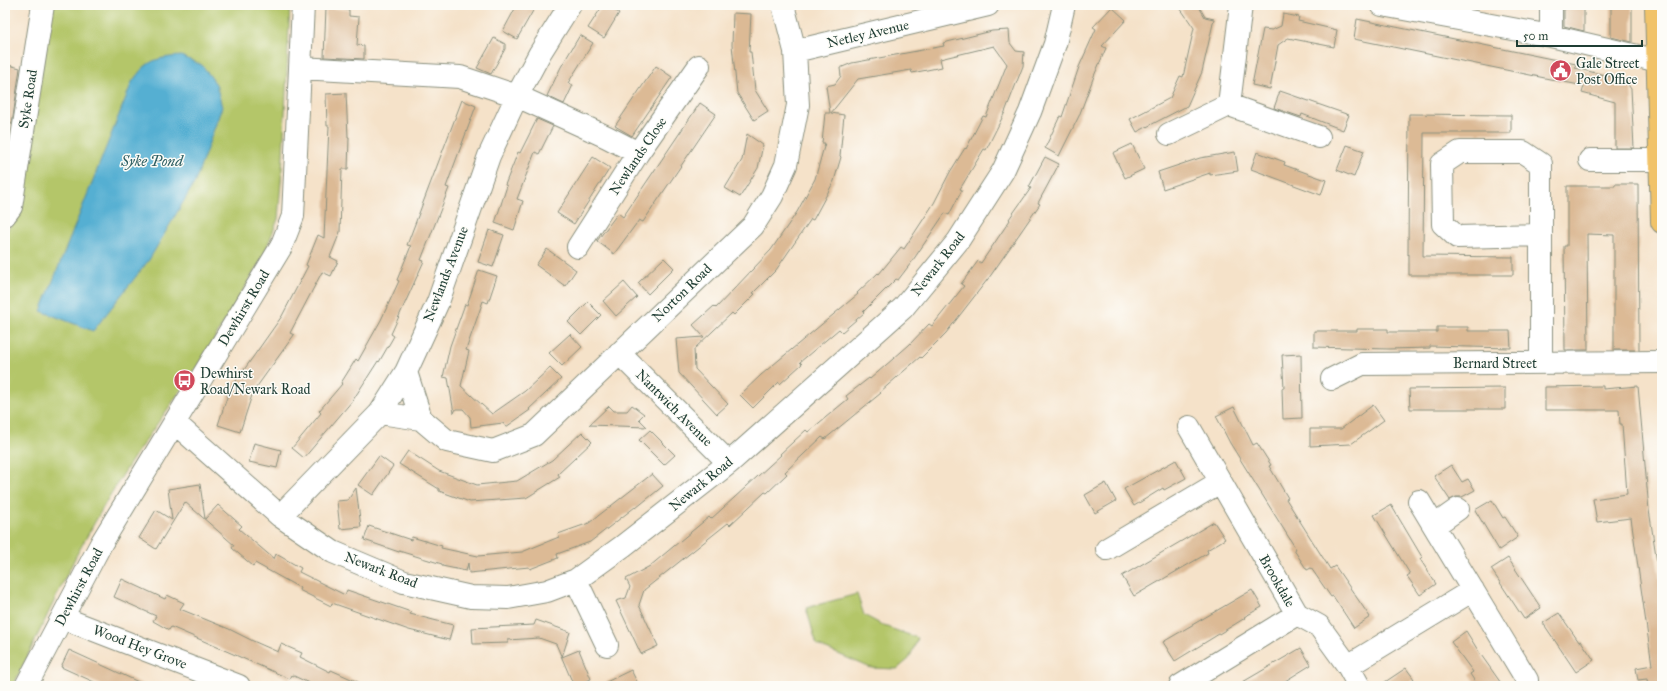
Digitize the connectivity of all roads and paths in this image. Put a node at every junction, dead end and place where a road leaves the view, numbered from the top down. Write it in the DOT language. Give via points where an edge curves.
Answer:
graph roads {
  1 [pos="43,5"];
  2 [pos="303,5"];
  3 [pos="570,5"];
  4 [pos="783,5"];
  5 [pos="988,5"];
  6 [pos="1064,5"];
  7 [pos="1241,5"];
  8 [pos="1382,5"];
  9 [pos="1551,5"];
  10 [pos="1656,5"];
  11 [pos="1551,36"];
  12 [pos="795,51"];
  13 [pos="1659,61"];
  14 [pos="699,66"];
  15 [pos="300,68"];
  16 [pos="517,96"];
  17 [pos="1229,104"];
  18 [pos="1169,134"];
  19 [pos="1320,137"];
  20 [pos="638,153"];
  21 [pos="1590,160"];
  22 [pos="1661,160"];
  23 [pos="5,215"];
  24 [pos="1662,222"];
  25 [pos="1541,235"];
  26 [pos="578,247"];
  27 [pos="620,353"];
  28 [pos="1662,362"];
  29 [pos="1541,363"];
  30 [pos="406,372"];
  31 [pos="1332,379"];
  32 [pos="380,413"];
  33 [pos="421,419"];
  34 [pos="175,423"];
  35 [pos="1189,427"];
  36 [pos="729,463"];
  37 [pos="1220,482"];
  38 [pos="1419,501"];
  39 [pos="1458,509"];
  40 [pos="280,516"];
  41 [pos="1434,526"];
  42 [pos="1106,549"];
  43 [pos="576,580"];
  44 [pos="1473,590"];
  45 [pos="1297,614"];
  46 [pos="63,618"];
  47 [pos="607,645"];
  48 [pos="1348,666"];
  49 [pos="1526,680"];
  50 [pos="225,683"];
  51 [pos="1182,685"];
  52 [pos="26,686"];
  53 [pos="1358,686"];
  1 -- 23 [label="street, Syke Road" via="11,206"];
  2 -- 15 [label="street, Dewhirst Road"];
  3 -- 16 [label="street, Newlands Avenue"];
  4 -- 12 [label="street, Norton Road"];
  5 -- 12 [label="street, Netley Avenue"];
  6 -- 36 [label="street, Newark Road" via="1055,44 1030,112 1003,171 958,241 903,308"];
  7 -- 17 [label="street"];
  8 -- 11 [label="street"];
  9 -- 11 [label="street"];
  10 -- 13 [label="main road"];
  11 -- 13 [label="street"];
  12 -- 27 [label="street, Norton Road" via="798,105 786,165 772,196 752,226"];
  13 -- 22 [label="main road"];
  14 -- 20 [label="street, Newlands Close"];
  15 -- 16 [label="street" via="460,77"];
  15 -- 34 [label="street, Dewhirst Road" via="293,216 281,247"];
  16 -- 20 [label="street"];
  16 -- 30 [label="street, Newlands Avenue" via="489,156 438,302"];
  17 -- 18 [label="street"];
  17 -- 19 [label="street"];
  20 -- 26 [label="street, Newlands Close"];
  21 -- 22 [label="street"];
  22 -- 24 [label="main road"];
  25 -- 25 [label="street" via="1457,237 1443,224 1442,164 1460,152 1523,152 1541,164"];
  25 -- 29 [label="street"];
  27 -- 33 [label="street, Norton Road" via="534,435 493,451 447,441"];
  27 -- 36 [label="street, Nantwich Avenue"];
  28 -- 29 [label="street, Bernard Street"];
  29 -- 31 [label="street, Bernard Street" via="1362,364"];
  30 -- 32 [label="street, Newlands Avenue"];
  30 -- 33 [label="street"];
  32 -- 33 [label="street"];
  32 -- 40 [label="street, Newlands Avenue"];
  34 -- 40 [label="street, Newark Road"];
  34 -- 46 [label="street, Dewhirst Road" via="102,542"];
  35 -- 37 [label="street, Brookdale"];
  36 -- 43 [label="street, Newark Road"];
  37 -- 42 [label="street"];
  37 -- 45 [label="street, Brookdale"];
  38 -- 41 [label="street"];
  39 -- 41 [label="street"];
  40 -- 43 [label="street, Newark Road" via="333,552 404,582 463,595 508,598 547,590"];
  41 -- 44 [label="street"];
  43 -- 47 [label="street"];
  44 -- 48 [label="street"];
  44 -- 49 [label="street"];
  45 -- 48 [label="street, Brookdale" via="1320,626"];
  45 -- 51 [label="street"];
  46 -- 50 [label="street, Wood Hey Grove"];
  46 -- 52 [label="street, Dewhirst Road"];
  48 -- 53 [label="street, Brookdale"];
}
